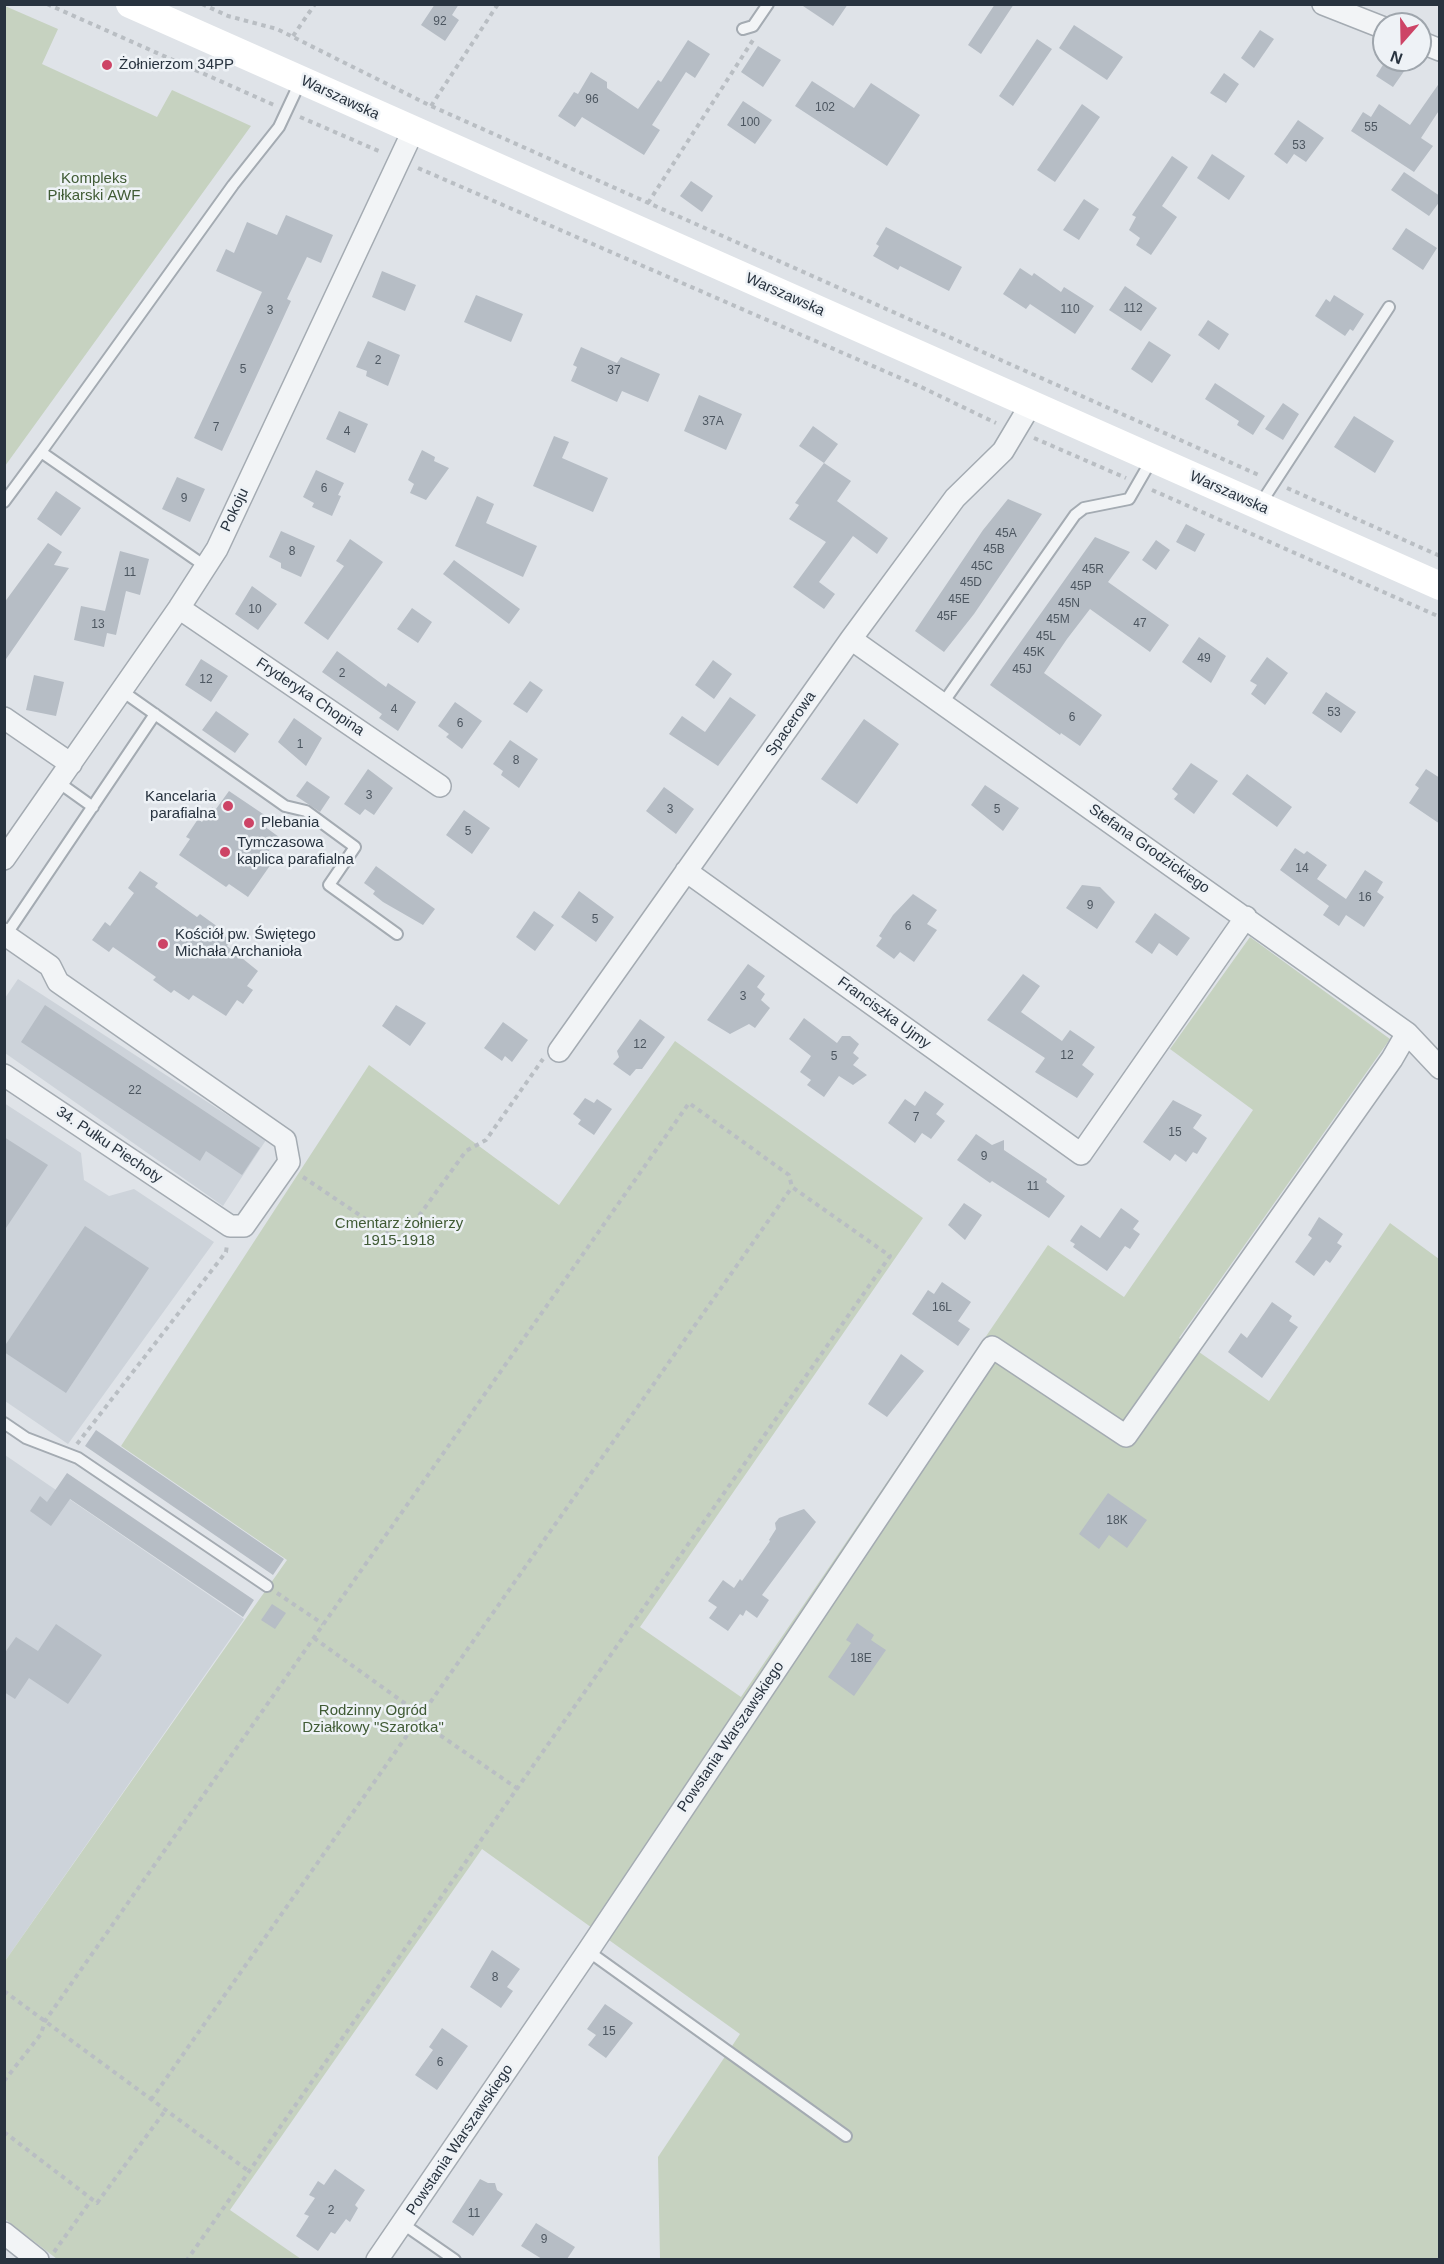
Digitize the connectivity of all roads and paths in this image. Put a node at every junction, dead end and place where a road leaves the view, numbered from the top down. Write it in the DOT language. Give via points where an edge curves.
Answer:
graph roads {
  1 [pos="47,4"];
  2 [pos="130,4"];
  3 [pos="202,4"];
  4 [pos="315,4"];
  5 [pos="498,4"];
  6 [pos="768,4"];
  7 [pos="1323,4"];
  8 [pos="1372,23"];
  9 [pos="748,28"];
  10 [pos="294,36"];
  11 [pos="301,80"];
  12 [pos="431,106"];
  13 [pos="287,112"];
  14 [pos="413,131"];
  15 [pos="399,160"];
  16 [pos="648,203"];
  17 [pos="1389,307"];
  18 [pos="1031,404"];
  19 [pos="1002,431"];
  20 [pos="1027,443"];
  21 [pos="41,452"];
  22 [pos="1153,459"];
  23 [pos="1275,482"];
  24 [pos="1140,484"];
  25 [pos="4,502"];
  26 [pos="1259,506"];
  27 [pos="1440,556"];
  28 [pos="205,566"];
  29 [pos="1440,586"];
  30 [pos="179,608"];
  31 [pos="1440,617"];
  32 [pos="851,639"];
  33 [pos="122,691"];
  34 [pos="943,703"];
  35 [pos="155,714"];
  36 [pos="4,718"];
  37 [pos="70,764"];
  38 [pos="58,782"];
  39 [pos="440,786"];
  40 [pos="93,807"];
  41 [pos="4,859"];
  42 [pos="686,871"];
  43 [pos="1246,917"];
  44 [pos="397,934"];
  45 [pos="5,935"];
  46 [pos="1407,1033"];
  47 [pos="559,1051"];
  48 [pos="1440,1068"];
  49 [pos="4,1075"];
  50 [pos="286,1166"];
  51 [pos="792,1188"];
  52 [pos="222,1221"];
  53 [pos="4,1423"];
  54 [pos="68,1455"];
  55 [pos="267,1586"];
  56 [pos="323,1624"];
  57 [pos="314,1638"];
  58 [pos="420,1718"];
  59 [pos="518,1789"];
  60 [pos="588,1951"];
  61 [pos="4,1990"];
  62 [pos="45,2021"];
  63 [pos="4,2081"];
  64 [pos="151,2100"];
  65 [pos="165,2111"];
  66 [pos="4,2132"];
  67 [pos="846,2136"];
  68 [pos="250,2172"];
  69 [pos="90,2201"];
  70 [pos="403,2224"];
  71 [pos="4,2233"];
  72 [pos="38,2259"];
  73 [pos="48,2259"];
  74 [pos="187,2259"];
  75 [pos="377,2259"];
  76 [pos="455,2259"];
  1 -- 13 [label="path"];
  2 -- 11 [label="street, Warszawska"];
  3 -- 10 [label="path"];
  4 -- 10 [label="path"];
  5 -- 12 [label="path"];
  6 -- 9 [label="lane"];
  7 -- 8 [label="street"];
  9 -- 16 [label="path" via="753,42"];
  10 -- 12 [label="path"];
  11 -- 13 [label="lane"];
  11 -- 14 [label="street, Warszawska"];
  12 -- 16 [label="path"];
  13 -- 15 [label="path"];
  13 -- 21 [label="lane"];
  14 -- 15 [label="street, Pokoju"];
  14 -- 18 [label="street, Warszawska"];
  15 -- 19 [label="path" via="921,387 993,421"];
  15 -- 28 [label="street, Pokoju" via="217,549"];
  16 -- 23 [label="path"];
  17 -- 23 [label="lane"];
  18 -- 22 [label="street, Warszawska"];
  18 -- 32 [label="street, Spacerowa" via="1003,451 955,498"];
  20 -- 24 [label="path" via="1035,438"];
  21 -- 25 [label="lane"];
  21 -- 28 [label="lane"];
  22 -- 24 [label="lane"];
  22 -- 26 [label="street, Warszawska"];
  23 -- 26 [label="lane"];
  23 -- 27 [label="path"];
  24 -- 31 [label="path"];
  24 -- 34 [label="lane" via="1129,499 1084,508 1075,515"];
  26 -- 29 [label="street, Warszawska"];
  28 -- 30 [label="street, Pokoju"];
  30 -- 33 [label="street, Pokoju"];
  30 -- 39 [label="street, Fryderyka Chopina"];
  32 -- 34 [label="street, Stefana Grodzickiego"];
  32 -- 42 [label="street, Spacerowa"];
  33 -- 35 [label="lane"];
  33 -- 37 [label="street, Pokoju"];
  34 -- 43 [label="street, Stefana Grodzickiego"];
  35 -- 40 [label="lane"];
  35 -- 44 [label="lane" via="285,806 306,811 355,847 329,885"];
  36 -- 37 [label="street"];
  37 -- 38 [label="street, Pokoju"];
  38 -- 40 [label="lane"];
  38 -- 41 [label="street, Pokoju"];
  40 -- 45 [label="lane"];
  42 -- 43 [label="street, Franciszka Ujmy" via="1081,1154"];
  42 -- 47 [label="street, Spacerowa"];
  43 -- 46 [label="street, Stefana Grodzickiego"];
  45 -- 50 [label="street" via="50,966 58,982 285,1140 289,1161"];
  46 -- 48 [label="street, Stefana Grodzickiego"];
  46 -- 60 [label="street, Powstania Warszawskiego" via="1126,1436 992,1347"];
  47 -- 50 [label="path" via="547,1054 486,1140 466,1151 405,1235 388,1234"];
  49 -- 52 [label="street, 34. Pułku Piechoty"];
  50 -- 52 [label="street" via="244,1226"];
  51 -- 56 [label="path" via="789,1175 689,1103"];
  51 -- 58 [label="path"];
  51 -- 59 [label="path" via="890,1256"];
  52 -- 54 [label="path" via="226,1252"];
  53 -- 54 [label="lane" via="26,1438"];
  54 -- 55 [label="lane"];
  55 -- 56 [label="path"];
  56 -- 57 [label="path"];
  57 -- 58 [label="path"];
  57 -- 62 [label="path"];
  58 -- 59 [label="path"];
  58 -- 64 [label="path"];
  59 -- 68 [label="path"];
  60 -- 67 [label="lane"];
  60 -- 70 [label="street, Powstania Warszawskiego"];
  61 -- 62 [label="path"];
  62 -- 63 [label="path" via="41,2034"];
  62 -- 64 [label="path"];
  64 -- 65 [label="path"];
  65 -- 68 [label="path"];
  65 -- 69 [label="path" via="97,2203"];
  66 -- 69 [label="path"];
  68 -- 74 [label="path"];
  69 -- 73 [label="path"];
  70 -- 75 [label="street, Powstania Warszawskiego"];
  70 -- 76 [label="lane"];
  71 -- 72 [label="street"];
}
